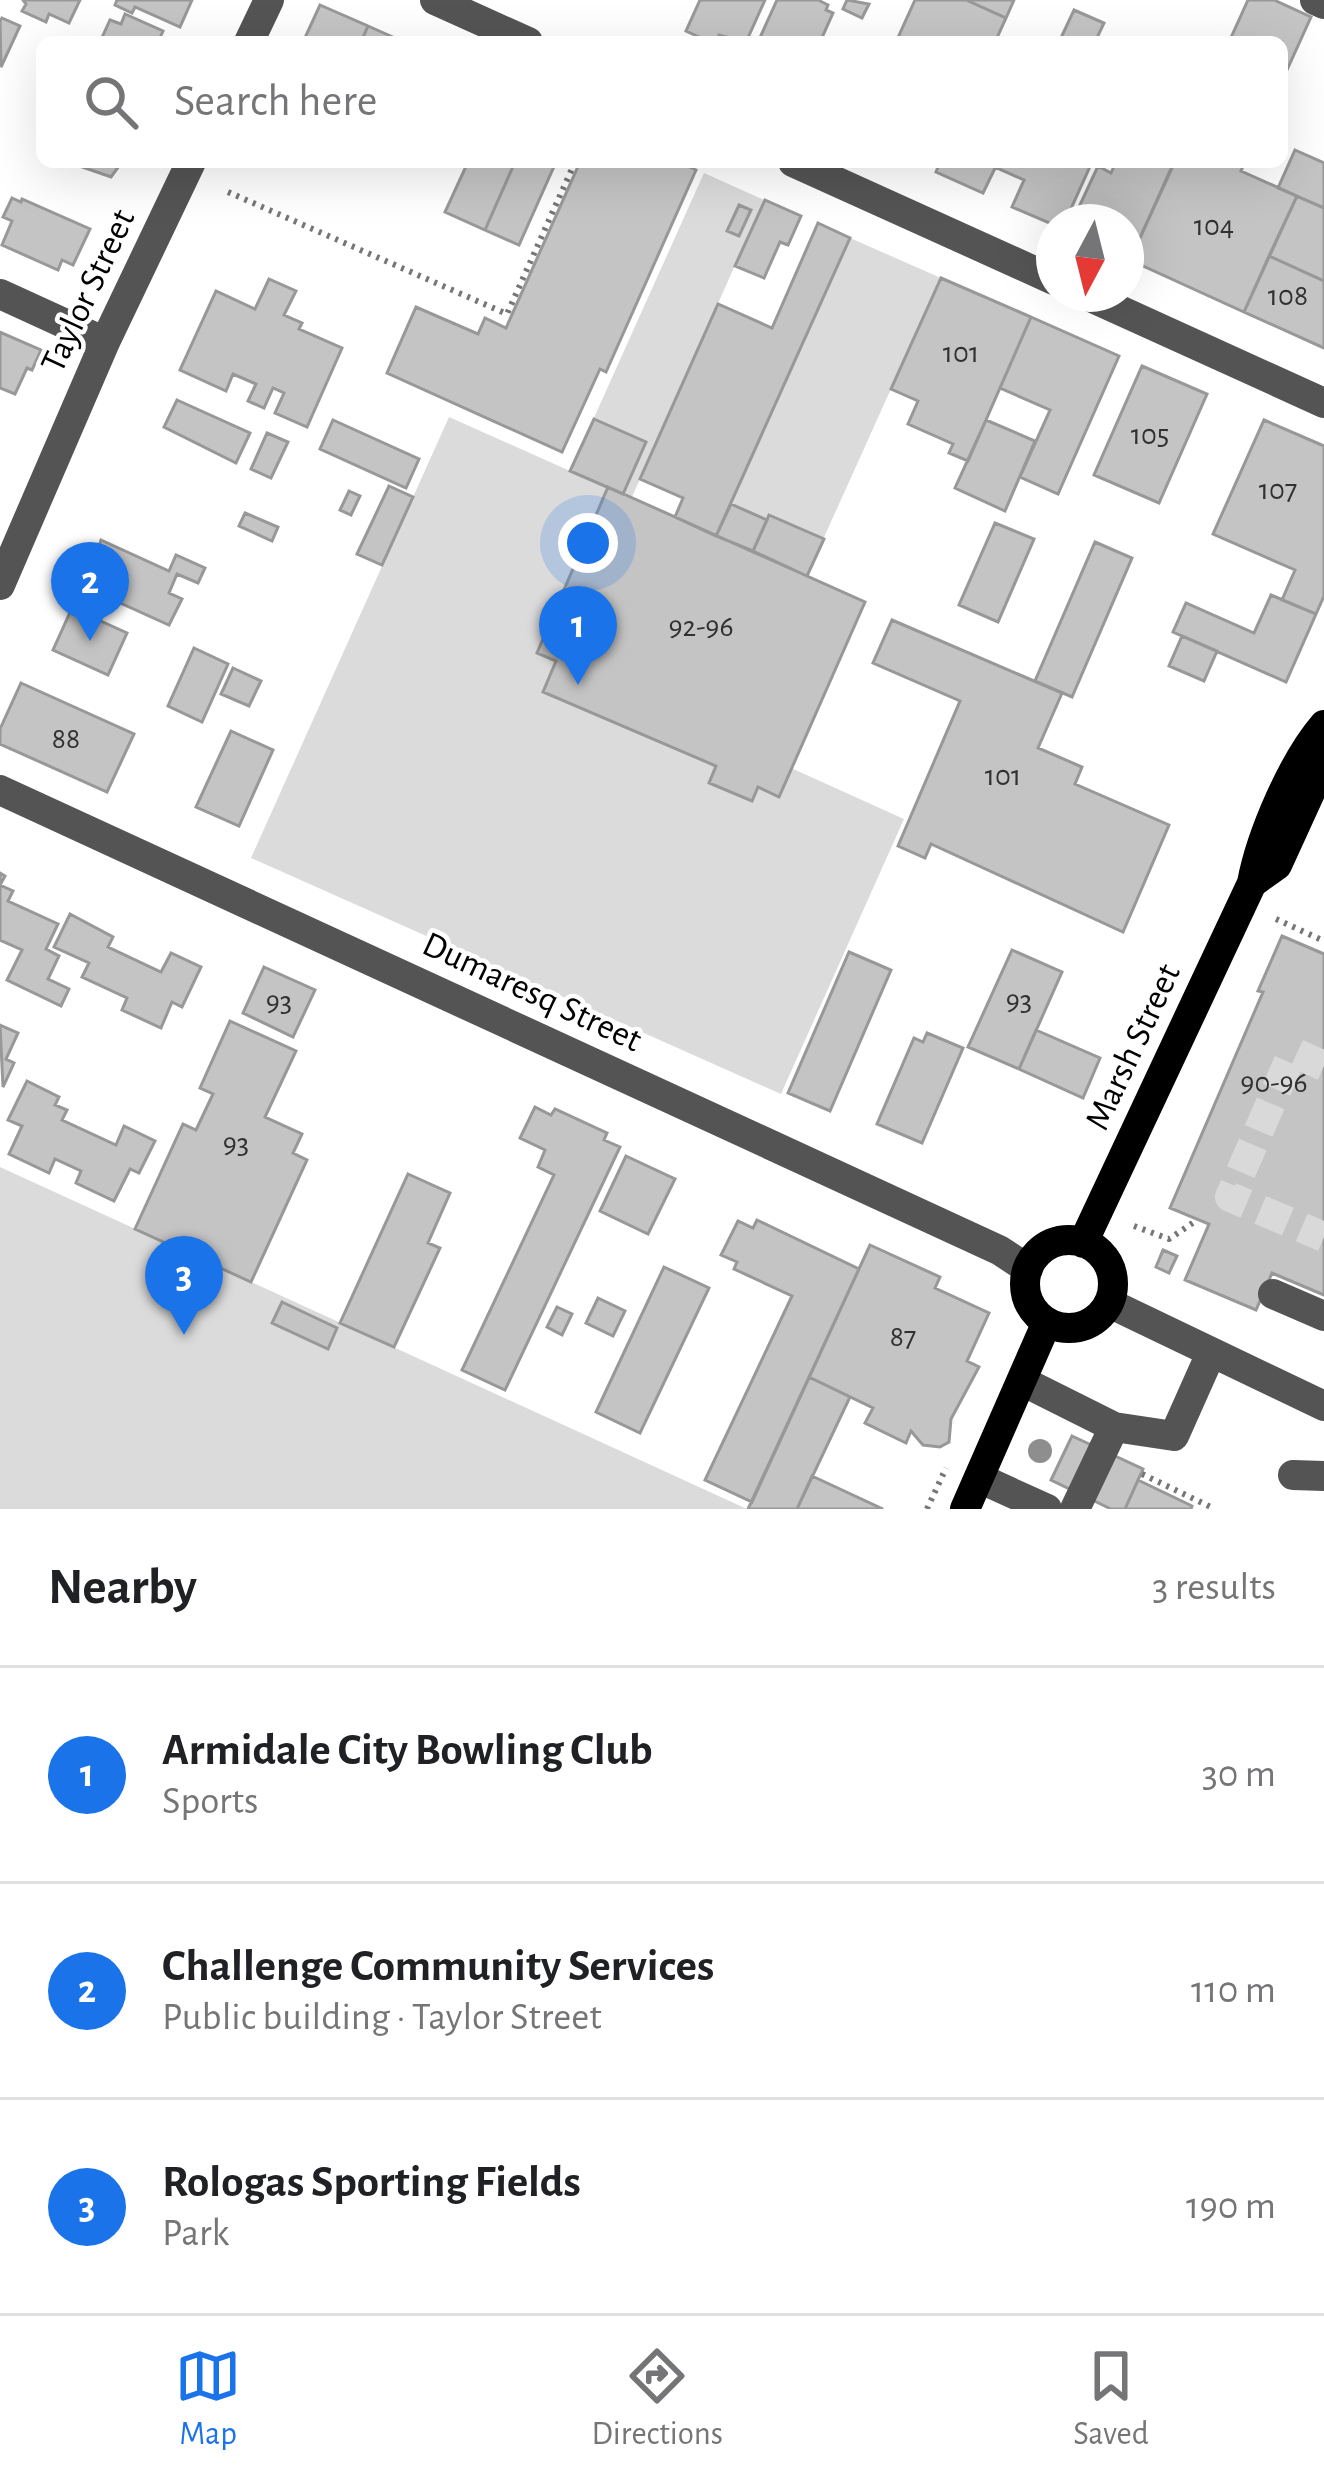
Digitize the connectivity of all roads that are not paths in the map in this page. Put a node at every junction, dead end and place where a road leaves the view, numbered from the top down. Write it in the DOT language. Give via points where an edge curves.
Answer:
graph roads {
  1 [pos="268,0"];
  2 [pos="435,0"];
  3 [pos="1315,0"];
  4 [pos="1324,4"];
  5 [pos="251,36"];
  6 [pos="515,36"];
  7 [pos="188,168"];
  8 [pos="806,168"];
  9 [pos="1036,272"];
  10 [pos="0,294"];
  11 [pos="1124,312"];
  12 [pos="105,342"];
  13 [pos="1324,403"];
  14 [pos="0,585"];
  15 [pos="1324,725"];
  16 [pos="1324,762"];
  17 [pos="0,790"];
  18 [pos="1252,883"];
  19 [pos="1083,1243"];
  20 [pos="1028,1269"];
  21 [pos="1273,1294"];
  22 [pos="1109,1303"];
  23 [pos="1324,1316"];
  24 [pos="1047,1322"];
  25 [pos="1211,1353"];
  26 [pos="1022,1381"];
  27 [pos="1324,1406"];
  28 [pos="1114,1426"];
  29 [pos="979,1478"];
  30 [pos="965,1509"];
  31 [pos="1048,1509"];
  32 [pos="1076,1509"];
  1 -- 5 [label="street"];
  2 -- 6 [label="street"];
  3 -- 4 [label="street"];
  7 -- 12 [label="street, Taylor Street"];
  8 -- 9 [label="street"];
  10 -- 12 [label="street"];
  11 -- 13 [label="street"];
  12 -- 14 [label="street, Taylor Street"];
  15 -- 18 [label="main road, Marsh Street" via="1300,762"];
  16 -- 18 [label="main road, Marsh Street" via="1277,865"];
  17 -- 20 [label="street, Dumaresq Street"];
  18 -- 19 [label="main road, Marsh Street"];
  19 -- 20 [label="main road" via="1043,1249"];
  19 -- 22 [label="main road" via="1110,1267"];
  20 -- 24 [label="main road" via="1026,1293"];
  21 -- 23 [label="street"];
  22 -- 24 [label="main road" via="1089,1324"];
  22 -- 25 [label="street"];
  24 -- 26 [label="main road"];
  25 -- 27 [label="street"];
  25 -- 28 [label="street" via="1174,1436"];
  26 -- 28 [label="street"];
  26 -- 29 [label="main road"];
  28 -- 32 [label="street"];
  29 -- 30 [label="main road"];
  29 -- 31 [label="street"];
}
